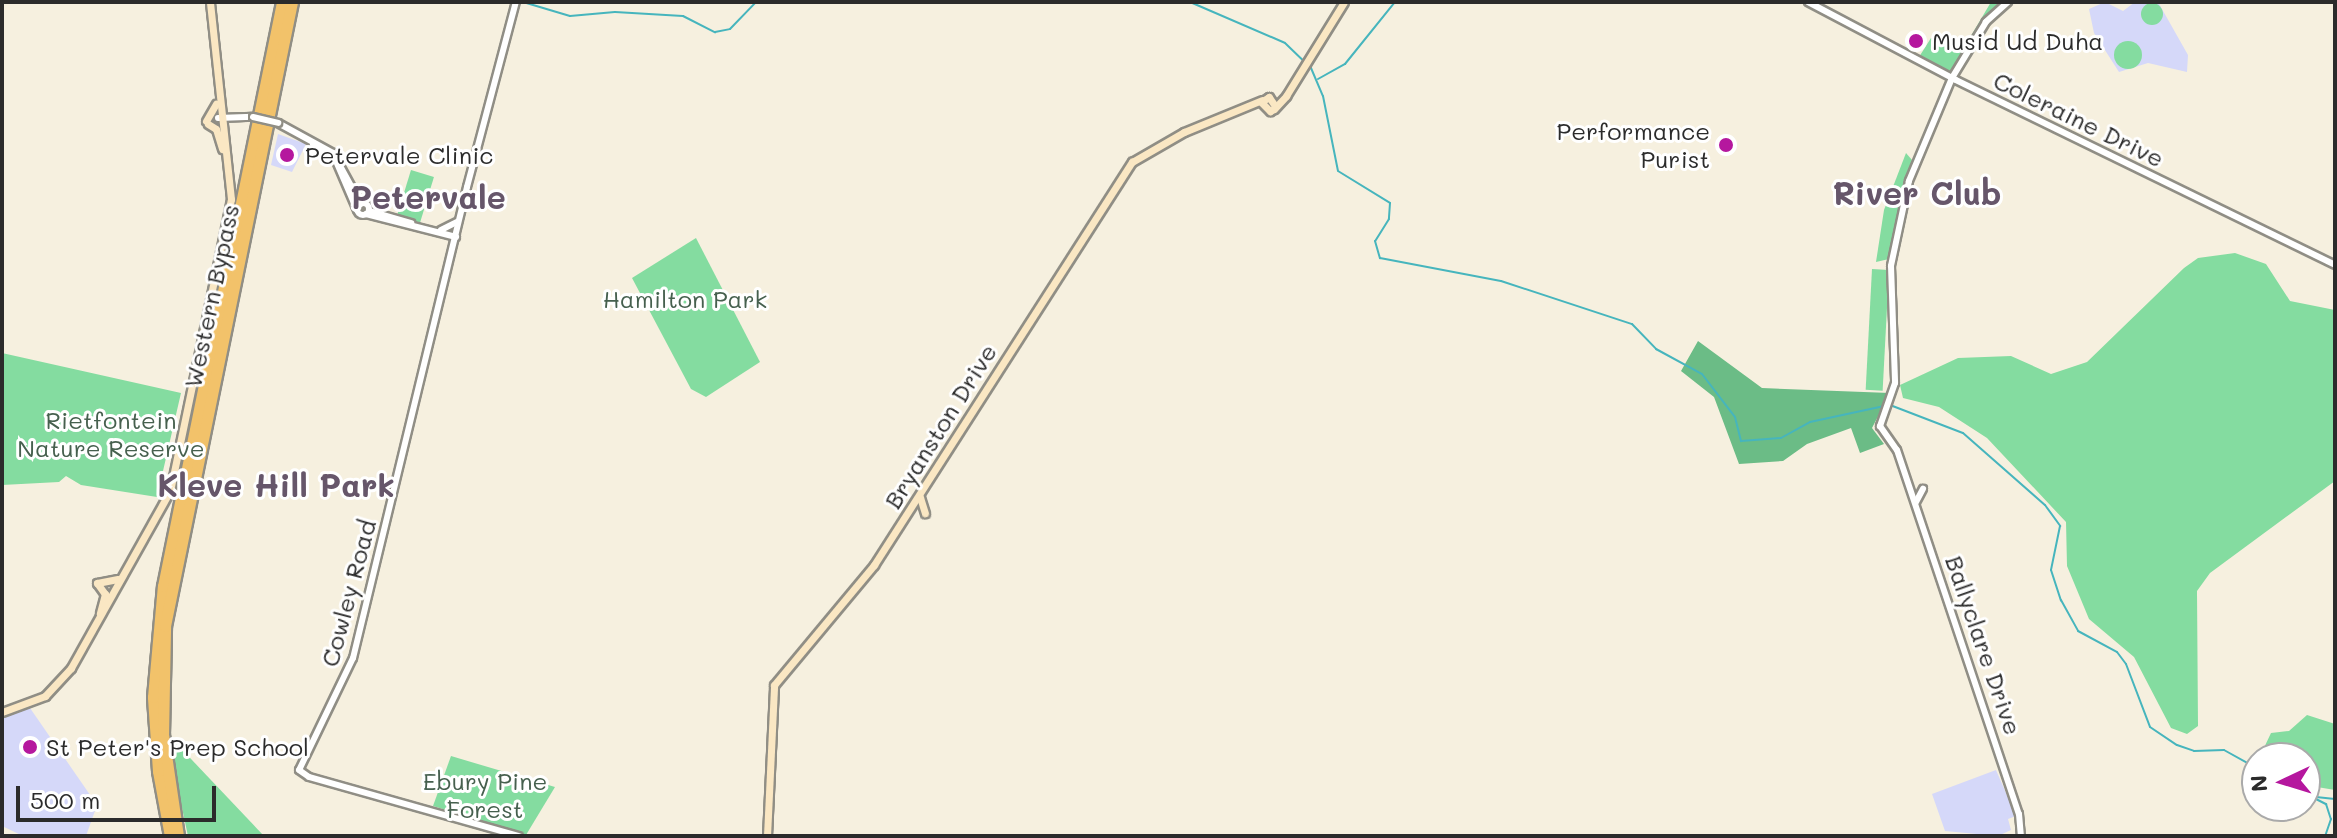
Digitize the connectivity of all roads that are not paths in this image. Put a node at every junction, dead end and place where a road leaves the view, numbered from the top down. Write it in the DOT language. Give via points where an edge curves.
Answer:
graph roads {
  1 [pos="208,2"];
  2 [pos="282,2"];
  3 [pos="292,2"];
  4 [pos="516,2"];
  5 [pos="1344,2"];
  6 [pos="1808,2"];
  7 [pos="2008,2"];
  8 [pos="1954,79"];
  9 [pos="1287,95"];
  10 [pos="1265,102"];
  11 [pos="216,104"];
  12 [pos="1275,106"];
  13 [pos="221,120"];
  14 [pos="222,149"];
  15 [pos="467,187"];
  16 [pos="458,221"];
  17 [pos="442,232"];
  18 [pos="455,236"];
  19 [pos="448,259"];
  20 [pos="2335,265"];
  21 [pos="446,277"];
  22 [pos="1903,468"];
  23 [pos="1923,489"];
  24 [pos="922,491"];
  25 [pos="1916,502"];
  26 [pos="911,508"];
  27 [pos="897,509"];
  28 [pos="925,513"];
  29 [pos="118,579"];
  30 [pos="99,613"];
  31 [pos="2,710"];
  32 [pos="170,836"];
  33 [pos="178,836"];
  34 [pos="519,836"];
  35 [pos="767,836"];
  36 [pos="2022,836"];
  1 -- 11 [label="main road"];
  1 -- 13 [label="main road"];
  2 -- 32 [label="highway, Western Bypass" via="160,609 155,731"];
  3 -- 33 [label="highway, Western Bypass" via="165,626 163,735"];
  4 -- 15 [label="street, Cowley Road"];
  5 -- 9 [label="main road"];
  6 -- 8 [label="street, Coleraine Drive"];
  7 -- 8 [label="street, Ballyclare Drive" via="1987,20"];
  8 -- 20 [label="street, Coleraine Drive"];
  8 -- 22 [label="street, Ballyclare Drive" via="1894,236 1893,391 1881,429 1895,445"];
  9 -- 10 [label="main road, Bryanston Drive"];
  9 -- 12 [label="main road"];
  10 -- 12 [label="main road"];
  10 -- 12 [label="main road"];
  10 -- 24 [label="main road, Bryanston Drive" via="1153,148 1126,170"];
  11 -- 13 [label="main road"];
  11 -- 14 [label="main road" via="207,123 216,129"];
  13 -- 14 [label="main road"];
  13 -- 17 [label="street, bridge" via="253,117 279,124 333,153 359,207"];
  13 -- 31 [label="main road" via="231,203 166,504 71,668 45,696"];
  14 -- 29 [label="main road" via="226,207 166,492"];
  15 -- 16 [label="street, Cowley Road"];
  15 -- 18 [label="street, Cowley Road"];
  16 -- 17 [label="street"];
  16 -- 18 [label="street, Cowley Road"];
  17 -- 18 [label="street"];
  17 -- 19 [label="street" via="449,241"];
  18 -- 19 [label="street, Cowley Road"];
  18 -- 21 [label="street, Cowley Road"];
  19 -- 21 [label="street, Cowley Road"];
  21 -- 34 [label="street, Cowley Road" via="354,654 299,771"];
  22 -- 25 [label="street, Ballyclare Drive"];
  22 -- 36 [label="street, Ballyclare Drive"];
  23 -- 25 [label="street"];
  24 -- 26 [label="main road, Bryanston Drive"];
  24 -- 28 [label="main road" via="919,503"];
  25 -- 36 [label="street, Ballyclare Drive" via="2022,809"];
  26 -- 27 [label="main road"];
  26 -- 35 [label="main road, Bryanston Drive" via="874,565 774,685"];
  29 -- 30 [label="main road"];
  29 -- 30 [label="main road" via="97,583 105,594"];
  30 -- 31 [label="main road" via="57,681 31,700"];
}
